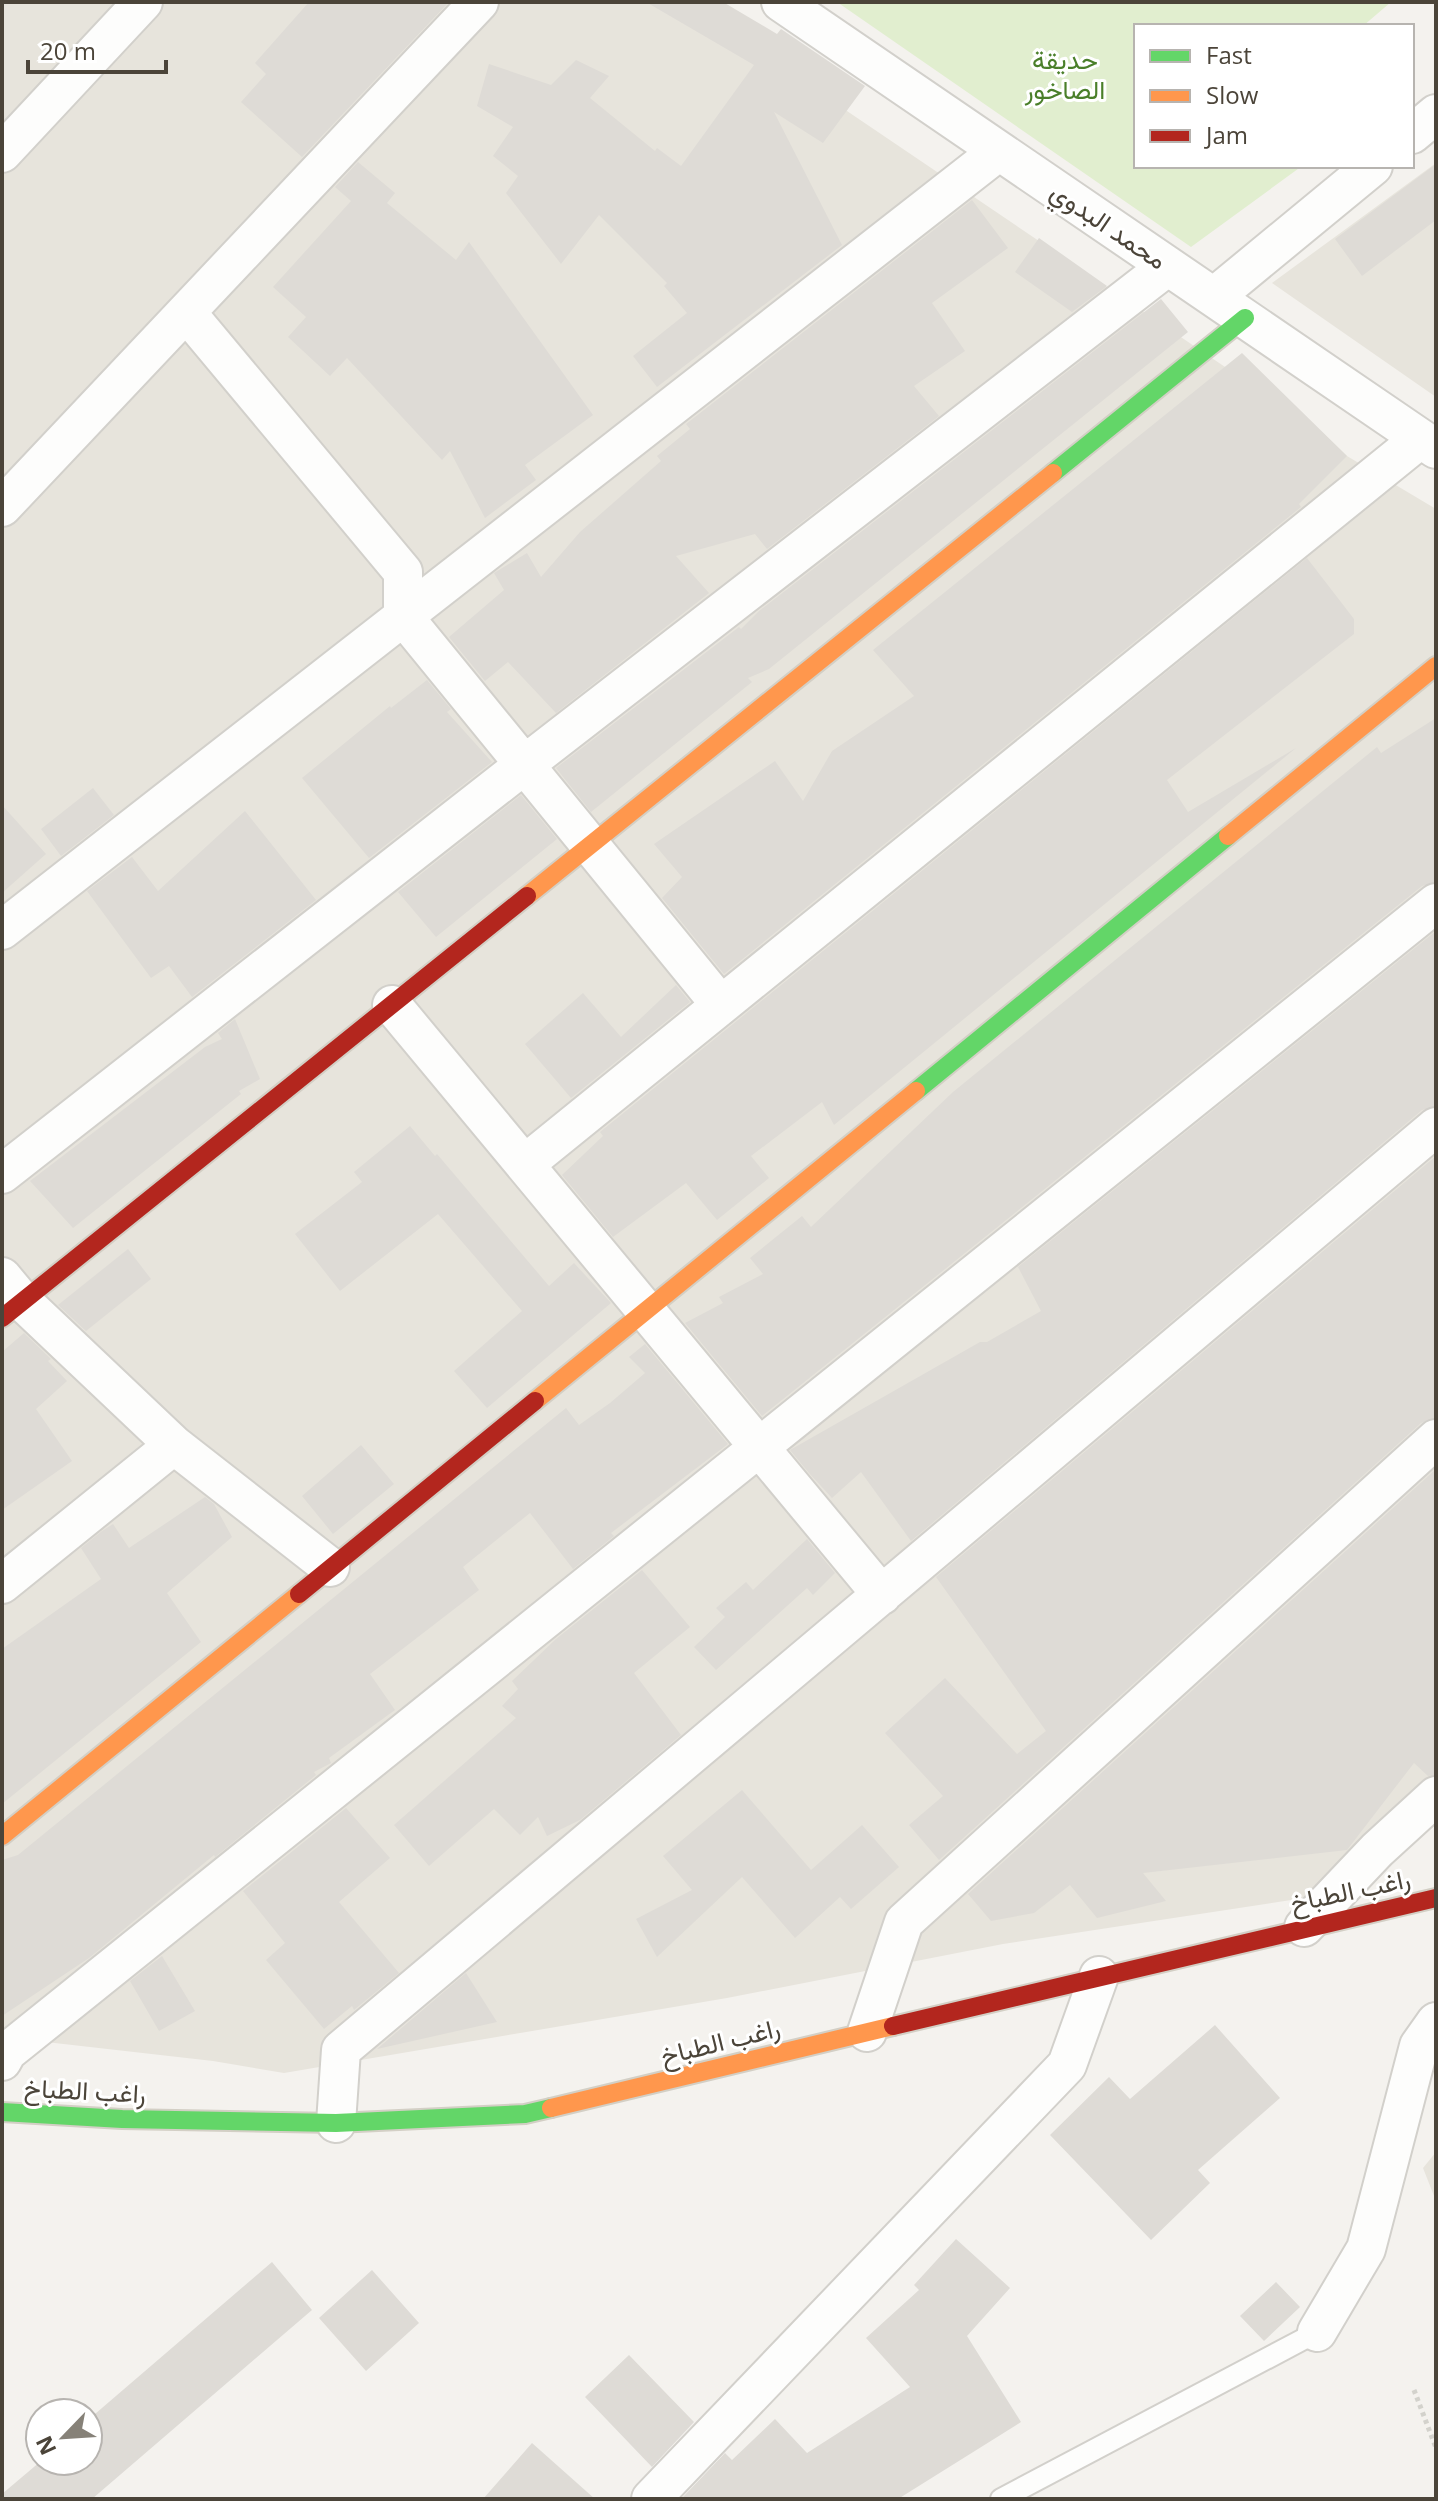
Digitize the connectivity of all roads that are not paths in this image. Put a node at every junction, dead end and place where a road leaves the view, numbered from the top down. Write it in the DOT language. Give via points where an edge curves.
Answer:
graph roads {
  1 [pos="143,2"];
  2 [pos="479,2"];
  3 [pos="781,2"];
  4 [pos="1436,114"];
  5 [pos="1414,132"];
  6 [pos="999,151"];
  7 [pos="2,153"];
  8 [pos="1371,168"];
  9 [pos="1168,266"];
  10 [pos="1229,308"];
  11 [pos="186,312"];
  12 [pos="1428,444"];
  13 [pos="2,507"];
  14 [pos="403,616"];
  15 [pos="1436,666"];
  16 [pos="524,765"];
  17 [pos="590,846"];
  18 [pos="1436,903"];
  19 [pos="2,930"];
  20 [pos="720,1004"];
  21 [pos="392,1005"];
  22 [pos="1436,1127"];
  23 [pos="525,1164"];
  24 [pos="2,1174"];
  25 [pos="9,1299"];
  26 [pos="645,1309"];
  27 [pos="1436,1439"];
  28 [pos="174,1445"];
  29 [pos="759,1447"];
  30 [pos="330,1567"];
  31 [pos="2,1584"];
  32 [pos="882,1595"];
  33 [pos="1436,1796"];
  34 [pos="2,1836"];
  35 [pos="1436,1898"];
  36 [pos="1304,1927"];
  37 [pos="1099,1976"];
  38 [pos="1436,2022"];
  39 [pos="867,2032"];
  40 [pos="2,2061"];
  41 [pos="2,2112"];
  42 [pos="336,2123"];
  43 [pos="1317,2332"];
  44 [pos="651,2499"];
  45 [pos="1001,2499"];
  1 -- 7 [label="street"];
  2 -- 11 [label="street"];
  3 -- 6 [label="street, محمد البدوي"];
  4 -- 5 [label="street"];
  6 -- 9 [label="street, محمد البدوي"];
  6 -- 14 [label="street"];
  8 -- 10 [label="street"];
  9 -- 10 [label="street, محمد البدوي"];
  9 -- 16 [label="street"];
  10 -- 12 [label="street, محمد البدوي"];
  10 -- 17 [label="street"];
  11 -- 13 [label="street"];
  11 -- 14 [label="street" via="403,572"];
  12 -- 20 [label="street"];
  14 -- 16 [label="street"];
  14 -- 19 [label="street"];
  15 -- 26 [label="street"];
  16 -- 17 [label="street"];
  16 -- 24 [label="street"];
  17 -- 20 [label="street"];
  17 -- 21 [label="street"];
  18 -- 29 [label="street"];
  20 -- 23 [label="street"];
  21 -- 23 [label="street"];
  21 -- 25 [label="street"];
  22 -- 32 [label="street"];
  23 -- 26 [label="street"];
  25 -- 28 [label="street"];
  26 -- 29 [label="street"];
  26 -- 30 [label="street"];
  27 -- 39 [label="street" via="904,1922"];
  28 -- 30 [label="street"];
  28 -- 31 [label="street"];
  29 -- 32 [label="street"];
  29 -- 40 [label="street"];
  30 -- 34 [label="street"];
  32 -- 42 [label="street" via="341,2050"];
  33 -- 36 [label="street"];
  35 -- 36 [label="street, راغب الطباخ"];
  36 -- 37 [label="street, راغب الطباخ"];
  37 -- 39 [label="street, راغب الطباخ"];
  37 -- 44 [label="street" via="1067,2065"];
  38 -- 43 [label="street" via="1419,2046 1366,2249"];
  39 -- 42 [label="street, راغب الطباخ" via="525,2114"];
  41 -- 42 [label="street, راغب الطباخ"];
  43 -- 45 [label="lane"];
}
